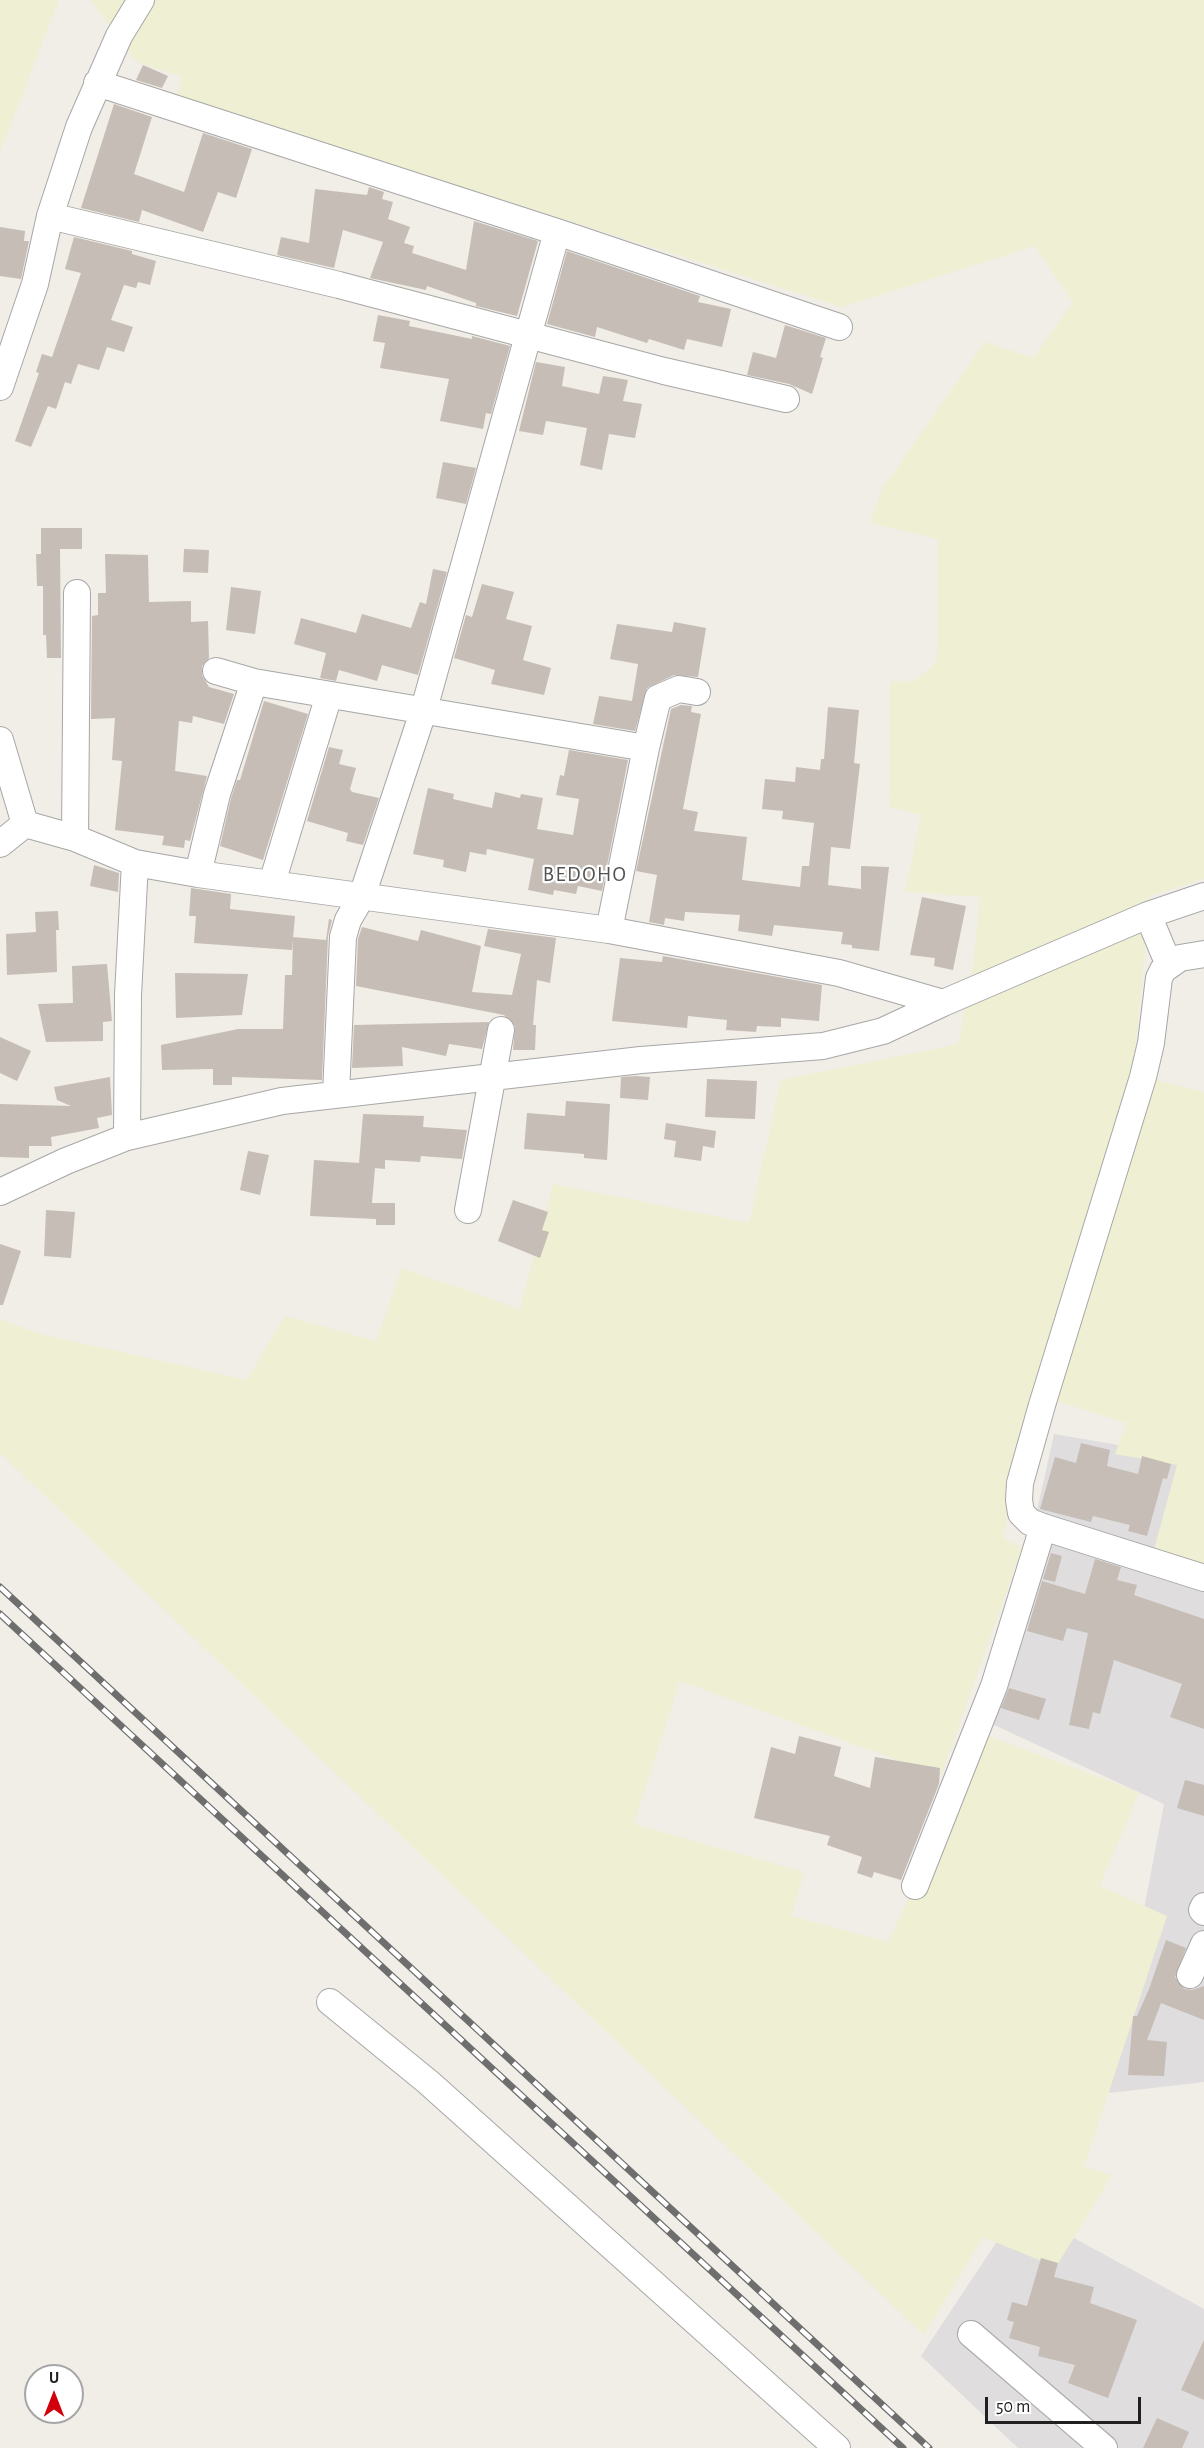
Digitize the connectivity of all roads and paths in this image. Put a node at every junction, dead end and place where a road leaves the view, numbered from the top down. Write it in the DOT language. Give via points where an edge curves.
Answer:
graph roads {
  1 [pos="141,0"];
  2 [pos="97,83"];
  3 [pos="50,216"];
  4 [pos="557,232"];
  5 [pos="839,327"];
  6 [pos="527,334"];
  7 [pos="0,387"];
  8 [pos="786,399"];
  9 [pos="77,593"];
  10 [pos="216,671"];
  11 [pos="254,682"];
  12 [pos="697,692"];
  13 [pos="329,695"];
  14 [pos="424,709"];
  15 [pos="0,740"];
  16 [pos="646,748"];
  17 [pos="25,824"];
  18 [pos="75,838"];
  19 [pos="0,844"];
  20 [pos="135,863"];
  21 [pos="198,874"];
  22 [pos="272,883"];
  23 [pos="362,896"];
  24 [pos="1204,896"];
  25 [pos="1153,927"];
  26 [pos="609,930"];
  27 [pos="1204,954"];
  28 [pos="1169,965"];
  29 [pos="943,1003"];
  30 [pos="501,1030"];
  31 [pos="494,1076"];
  32 [pos="336,1094"];
  33 [pos="127,1137"];
  34 [pos="0,1192"];
  35 [pos="468,1210"];
  36 [pos="1042,1527"];
  37 [pos="1204,1578"];
  38 [pos="915,1886"];
  39 [pos="1204,1906"];
  40 [pos="1204,1912"];
  41 [pos="1204,1944"];
  42 [pos="1190,1975"];
  43 [pos="330,2002"];
  44 [pos="972,2334"];
  45 [pos="837,2448"];
  46 [pos="1104,2448"];
  1 -- 2 [label="street" via="118,36"];
  2 -- 3 [label="street"];
  2 -- 4 [label="street"];
  3 -- 6 [label="street"];
  3 -- 7 [label="street" via="35,284"];
  4 -- 5 [label="street"];
  4 -- 6 [label="street"];
  6 -- 8 [label="street"];
  6 -- 14 [label="street"];
  9 -- 18 [label="street"];
  10 -- 11 [label="street"];
  11 -- 13 [label="street"];
  11 -- 21 [label="street" via="217,794"];
  12 -- 16 [label="street" via="679,689 658,698"];
  13 -- 14 [label="street"];
  13 -- 22 [label="street"];
  14 -- 16 [label="street"];
  14 -- 23 [label="street"];
  15 -- 17 [label="street"];
  16 -- 26 [label="street"];
  17 -- 18 [label="street"];
  17 -- 19 [label="street"];
  18 -- 20 [label="street"];
  20 -- 21 [label="street"];
  20 -- 33 [label="street" via="128,995"];
  21 -- 22 [label="street"];
  22 -- 23 [label="street"];
  23 -- 26 [label="street"];
  23 -- 32 [label="street" via="343,937"];
  24 -- 25 [label="street"];
  25 -- 28 [label="street"];
  25 -- 29 [label="street"];
  26 -- 29 [label="street" via="839,974"];
  27 -- 28 [label="street" via="1180,958"];
  28 -- 36 [label="street" via="1159,978 1143,1077 1020,1483 1021,1513"];
  29 -- 31 [label="street" via="883,1030 823,1046"];
  30 -- 31 [label="street"];
  31 -- 32 [label="street"];
  31 -- 35 [label="street"];
  32 -- 33 [label="street" via="282,1101"];
  33 -- 34 [label="street"];
  36 -- 37 [label="street"];
  36 -- 38 [label="street" via="994,1686"];
  39 -- 40 [label="street"];
  41 -- 42 [label="street"];
  43 -- 45 [label="street" via="428,2082"];
  44 -- 46 [label="street"];
}
